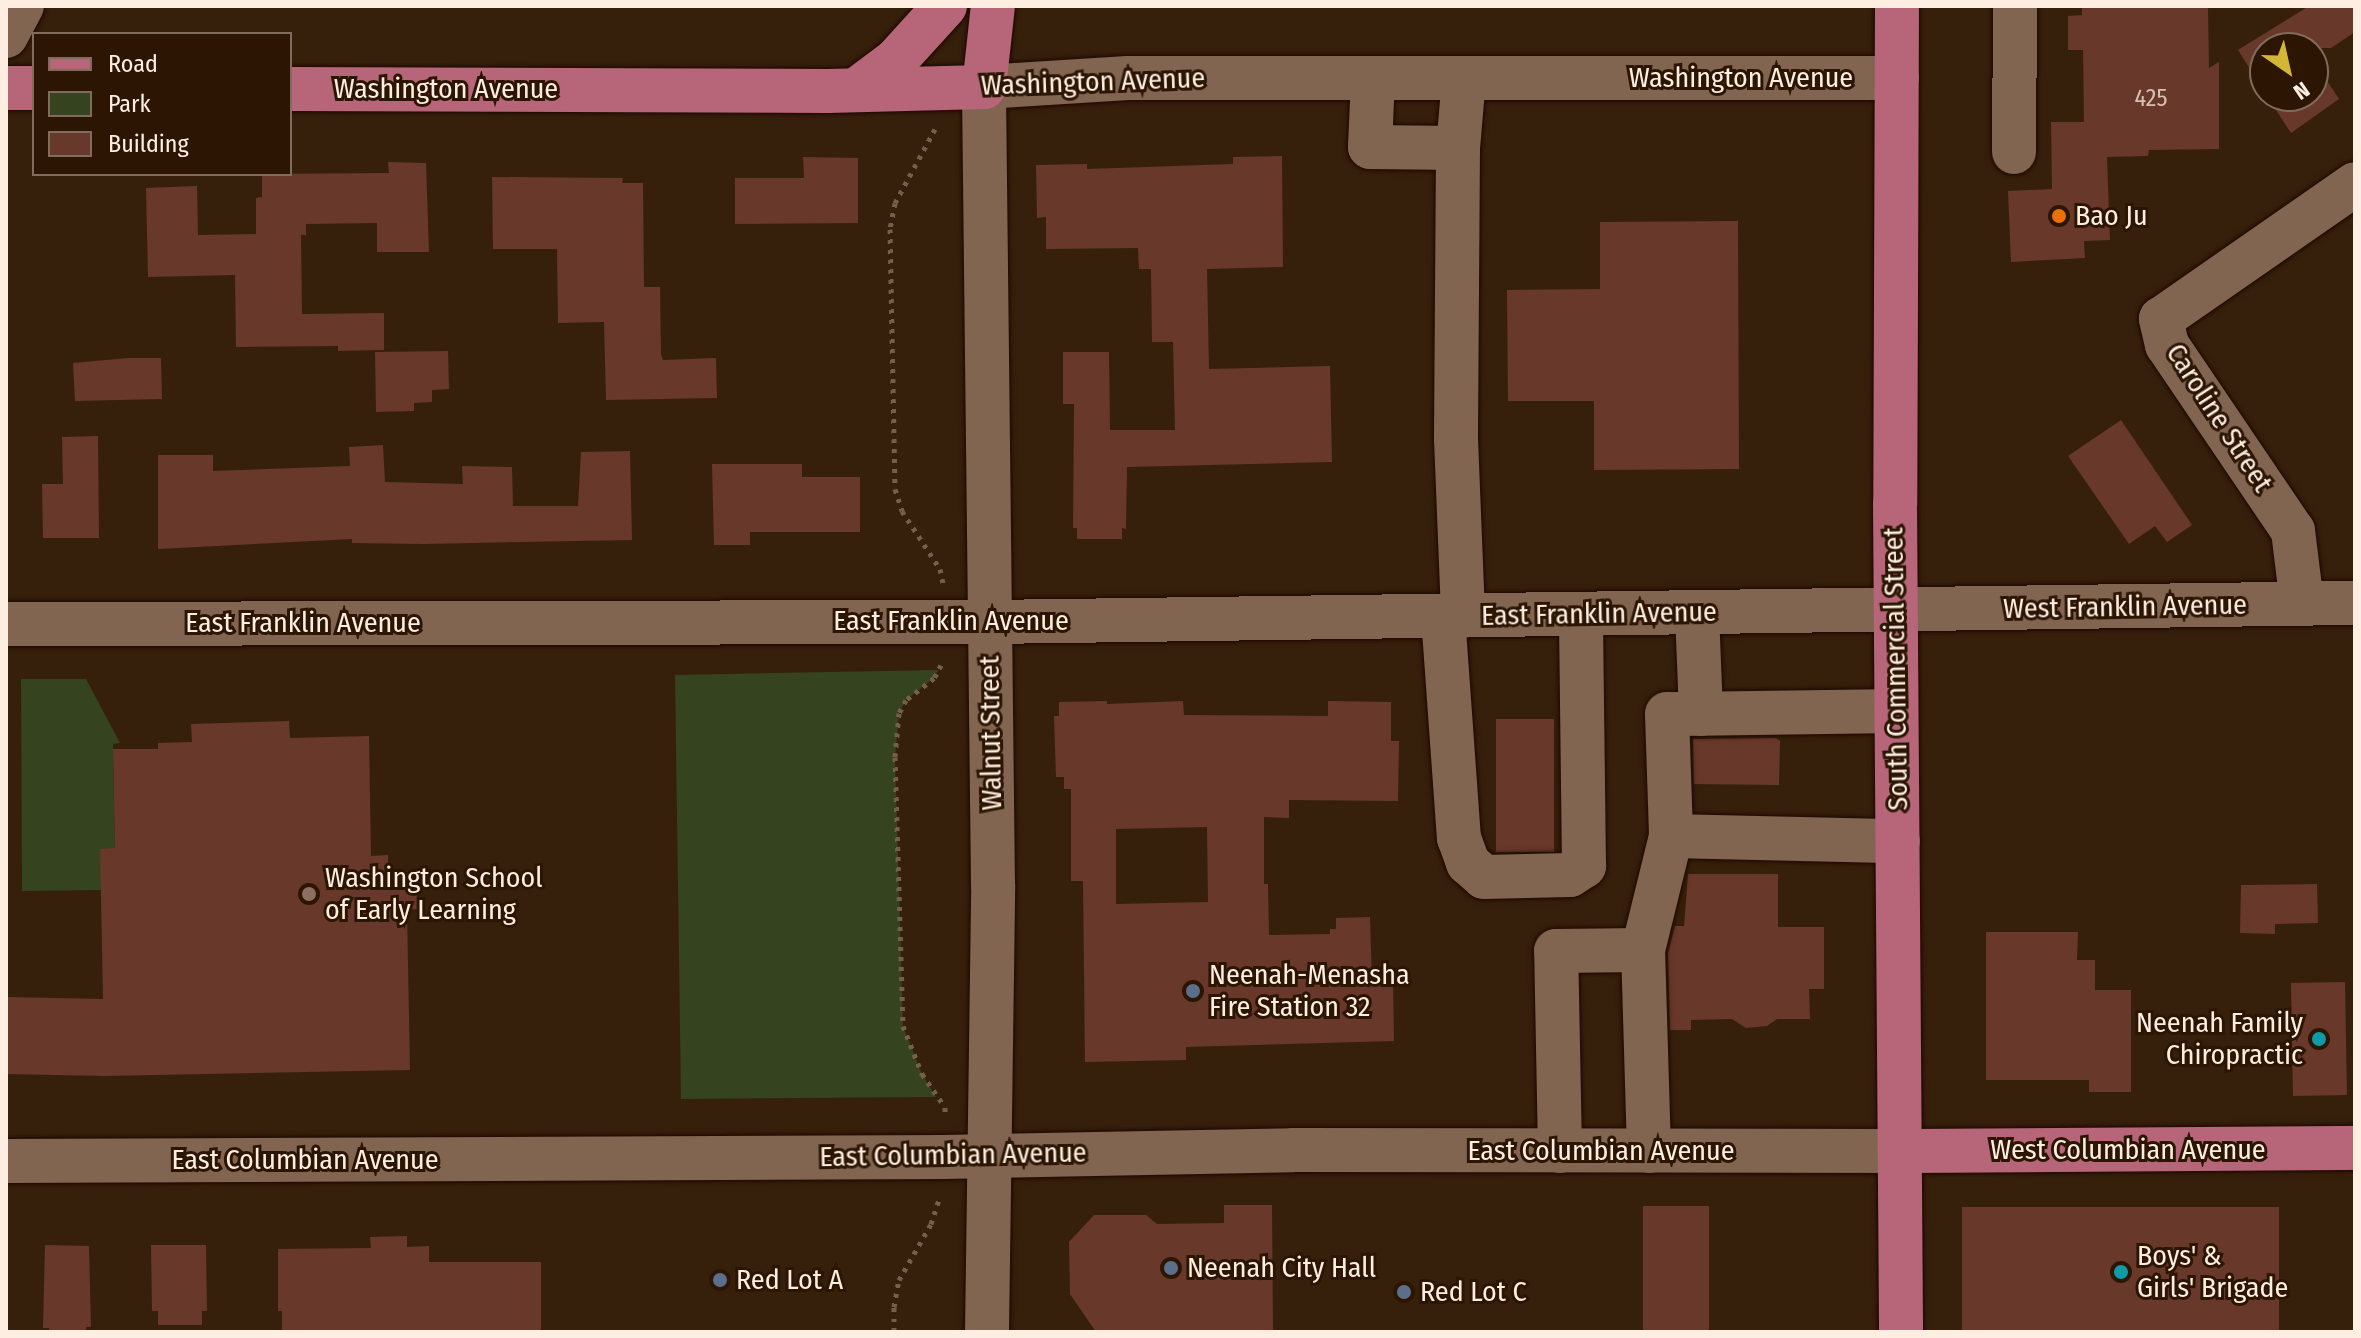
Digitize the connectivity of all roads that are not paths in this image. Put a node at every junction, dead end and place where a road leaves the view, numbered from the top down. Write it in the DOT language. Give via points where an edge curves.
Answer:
graph roads {
  1 [pos="22,6"];
  2 [pos="945,6"];
  3 [pos="993,6"];
  4 [pos="1897,6"];
  5 [pos="2015,6"];
  6 [pos="6,36"];
  7 [pos="1373,78"];
  8 [pos="1464,78"];
  9 [pos="1897,78"];
  10 [pos="984,87"];
  11 [pos="6,88"];
  12 [pos="32,88"];
  13 [pos="292,89"];
  14 [pos="856,90"];
  15 [pos="1458,148"];
  16 [pos="2014,152"];
  17 [pos="2355,184"];
  18 [pos="2355,603"];
  19 [pos="2302,604"];
  20 [pos="1896,611"];
  21 [pos="1697,613"];
  22 [pos="1581,614"];
  23 [pos="1453,616"];
  24 [pos="989,622"];
  25 [pos="6,624"];
  26 [pos="1896,711"];
  27 [pos="1701,714"];
  28 [pos="1671,836"];
  29 [pos="1898,841"];
  30 [pos="1643,950"];
  31 [pos="2355,1148"];
  32 [pos="1560,1151"];
  33 [pos="1649,1151"];
  34 [pos="1900,1151"];
  35 [pos="990,1156"];
  36 [pos="6,1161"];
  37 [pos="987,1332"];
  38 [pos="1901,1332"];
  1 -- 6 [label="street"];
  2 -- 14 [label="main road" via="896,60"];
  3 -- 10 [label="main road"];
  4 -- 9 [label="main road, South Commercial Street"];
  5 -- 16 [label="street"];
  7 -- 8 [label="street, Washington Avenue"];
  7 -- 10 [label="street, Washington Avenue" via="1128,78"];
  7 -- 15 [label="street" via="1370,147"];
  8 -- 9 [label="street, Washington Avenue"];
  8 -- 15 [label="street"];
  9 -- 20 [label="main road, South Commercial Street"];
  10 -- 14 [label="main road, Washington Avenue"];
  10 -- 24 [label="street, Walnut Street"];
  11 -- 12 [label="main road"];
  13 -- 14 [label="main road, Washington Avenue"];
  15 -- 23 [label="street"];
  17 -- 19 [label="street, Caroline Street" via="2161,319 2167,345 2293,531"];
  18 -- 19 [label="street, West Franklin Avenue"];
  19 -- 20 [label="street, West Franklin Avenue"];
  20 -- 21 [label="street, East Franklin Avenue"];
  20 -- 26 [label="main road, South Commercial Street"];
  21 -- 22 [label="street, East Franklin Avenue"];
  21 -- 27 [label="street"];
  22 -- 23 [label="street, East Franklin Avenue"];
  22 -- 23 [label="street" via="1584,866 1570,875 1484,877 1468,863 1459,838"];
  23 -- 24 [label="street, East Franklin Avenue"];
  24 -- 25 [label="street, East Franklin Avenue"];
  24 -- 35 [label="street, Walnut Street"];
  26 -- 27 [label="street"];
  26 -- 29 [label="main road, South Commercial Street"];
  27 -- 28 [label="street" via="1667,714"];
  28 -- 29 [label="street"];
  28 -- 30 [label="street"];
  29 -- 34 [label="main road, South Commercial Street"];
  30 -- 32 [label="street" via="1556,951"];
  30 -- 33 [label="street"];
  31 -- 34 [label="main road, West Columbian Avenue"];
  32 -- 33 [label="street, East Columbian Avenue"];
  32 -- 35 [label="street, East Columbian Avenue"];
  33 -- 34 [label="street, East Columbian Avenue"];
  34 -- 38 [label="main road, South Commercial Street"];
  35 -- 36 [label="street, East Columbian Avenue"];
  35 -- 37 [label="street, Walnut Street"];
}
